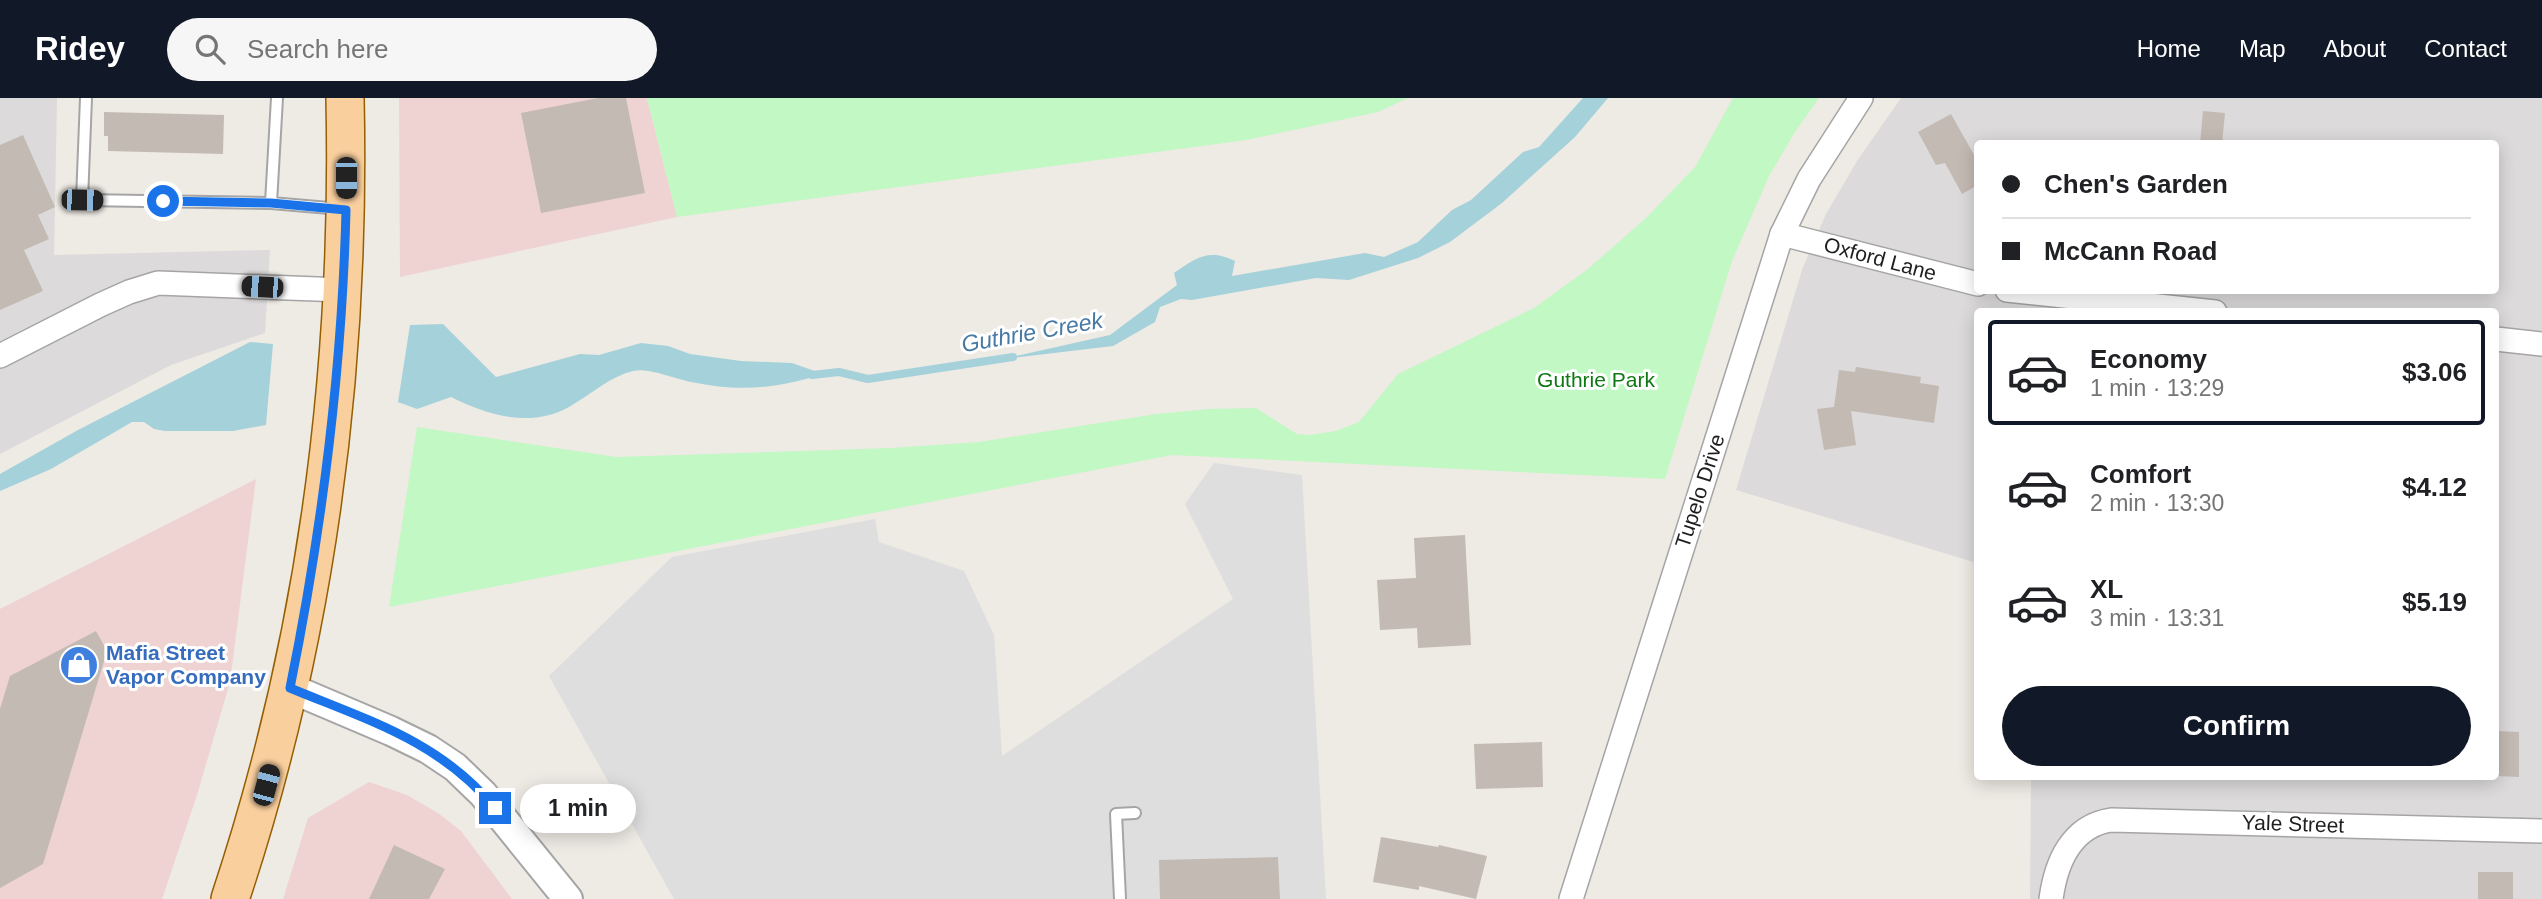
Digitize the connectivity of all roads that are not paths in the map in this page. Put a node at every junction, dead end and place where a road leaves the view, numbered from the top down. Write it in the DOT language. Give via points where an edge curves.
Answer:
graph roads {
  1 [pos="86,98"];
  2 [pos="277,98"];
  3 [pos="345,98"];
  4 [pos="1861,98"];
  5 [pos="271,203"];
  6 [pos="346,210"];
  7 [pos="1782,233"];
  8 [pos="1974,283"];
  9 [pos="343,290"];
  10 [pos="2045,294"];
  11 [pos="2177,308"];
  12 [pos="2499,339"];
  13 [pos="2542,344"];
  14 [pos="0,356"];
  15 [pos="290,688"];
  16 [pos="1135,813"];
  17 [pos="2542,831"];
  18 [pos="230,899"];
  19 [pos="568,899"];
  20 [pos="1120,899"];
  21 [pos="1571,899"];
  22 [pos="2051,899"];
  1 -- 5 [label="lane" via="82,200"];
  2 -- 5 [label="lane"];
  3 -- 6 [label="main road"];
  4 -- 7 [label="street, Tupelo Drive" via="1809,179"];
  5 -- 6 [label="lane"];
  6 -- 9 [label="main road"];
  7 -- 8 [label="street, Oxford Lane"];
  7 -- 21 [label="street, Tupelo Drive"];
  9 -- 14 [label="street" via="158,283 119,296"];
  9 -- 15 [label="main road" via="328,464"];
  10 -- 11 [label="street"];
  12 -- 13 [label="street"];
  15 -- 18 [label="main road"];
  15 -- 19 [label="street" via="391,731 455,767 483,794"];
  16 -- 20 [label="lane" via="1116,814"];
  17 -- 22 [label="street, Yale Street" via="2101,821 2082,831 2062,859"];
}
